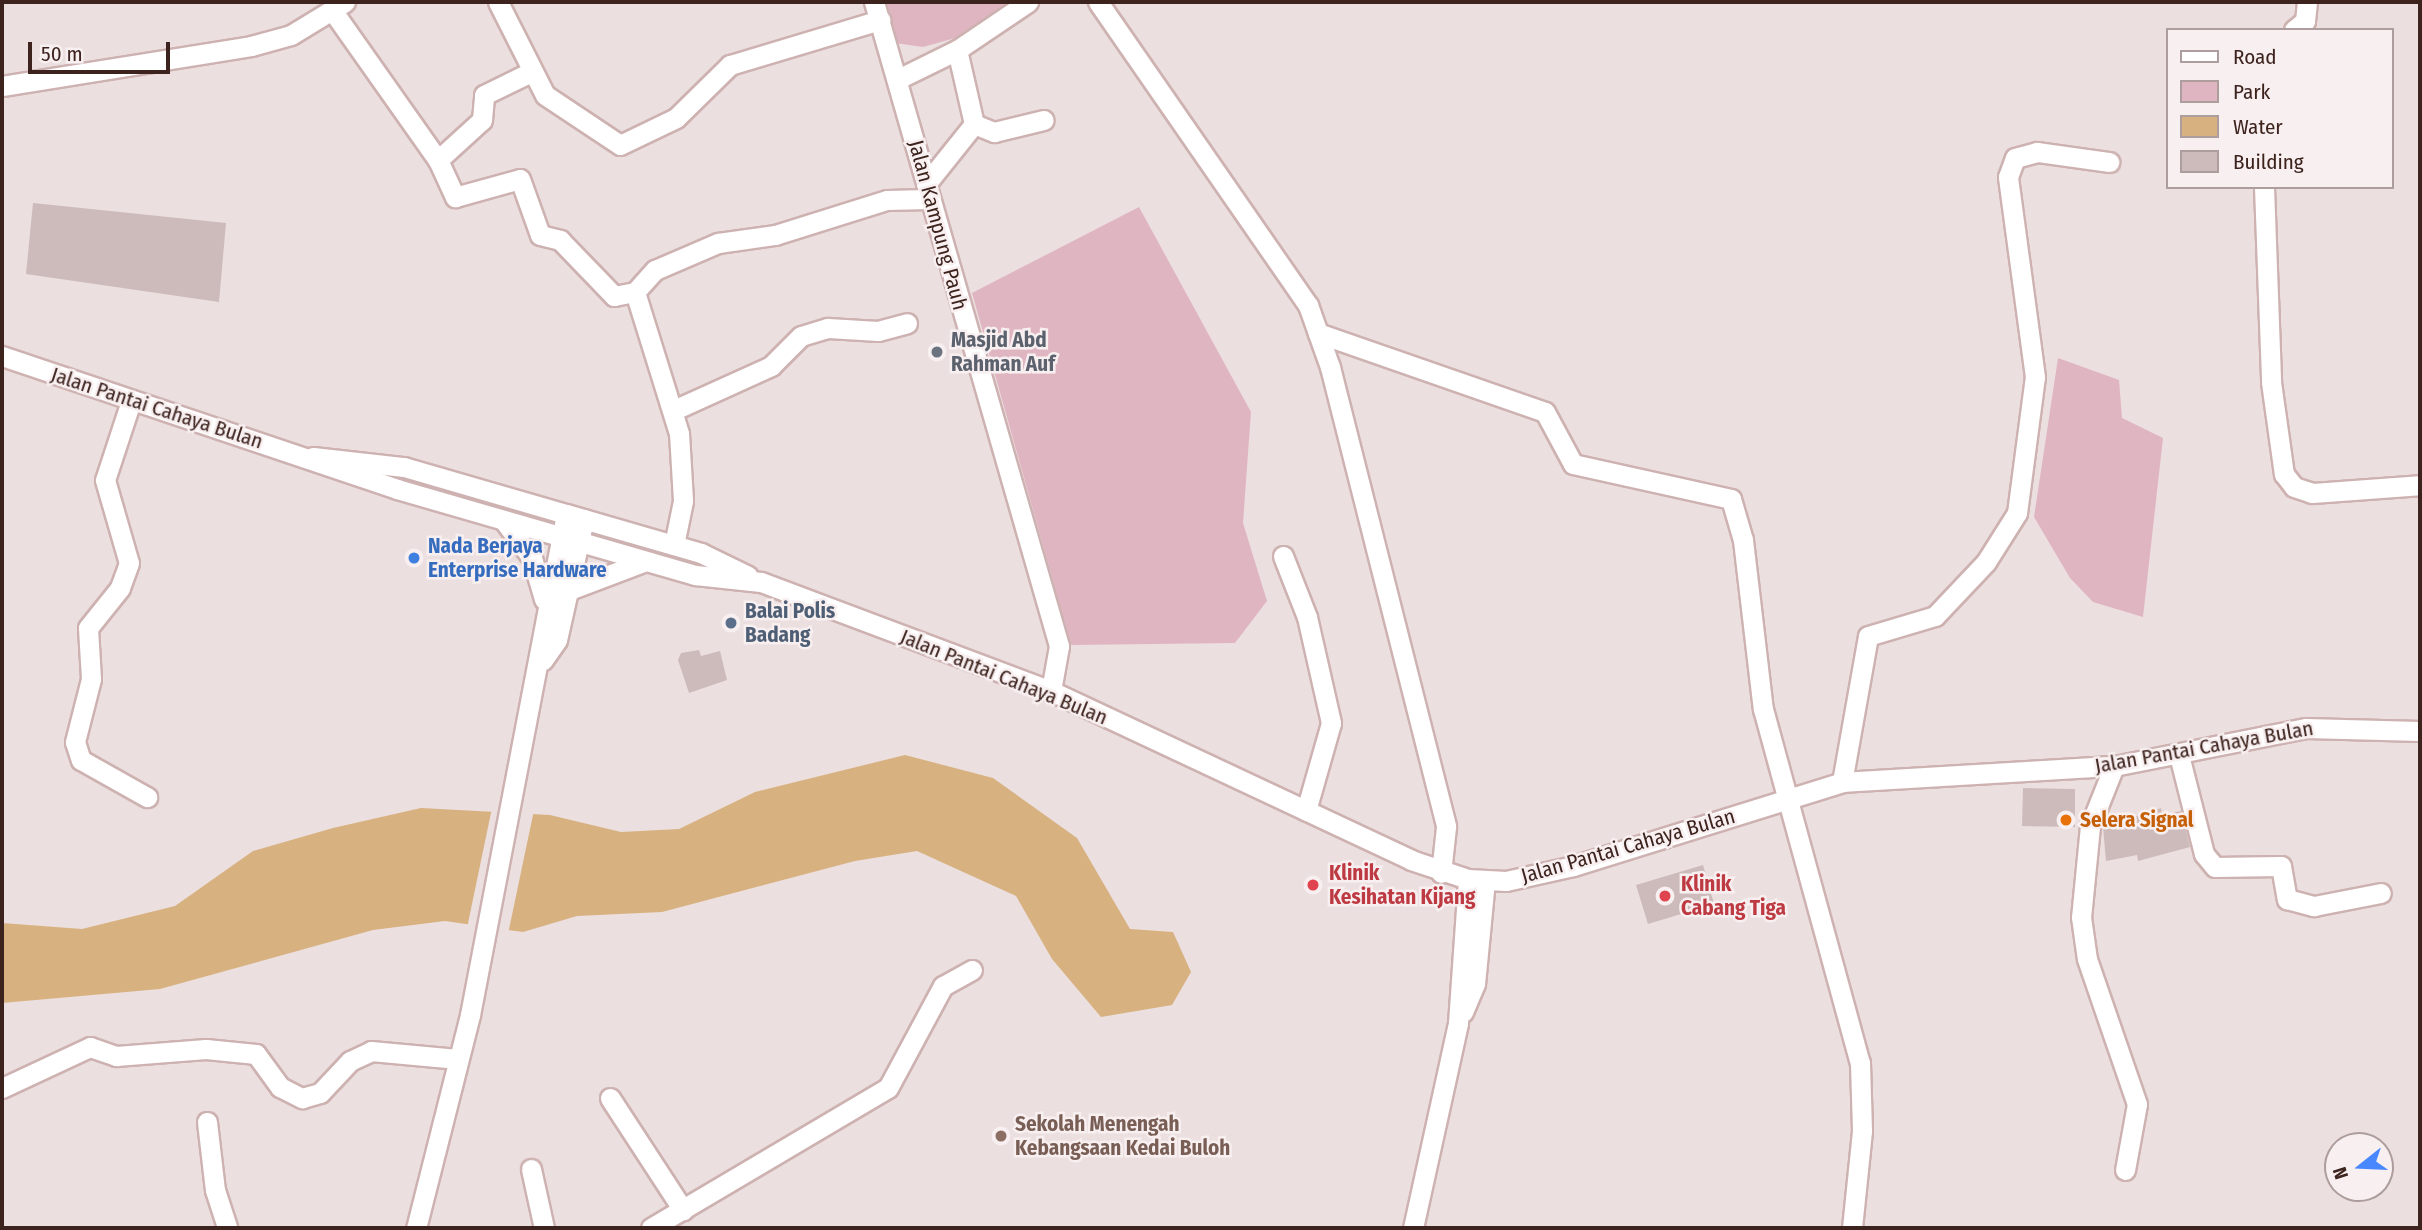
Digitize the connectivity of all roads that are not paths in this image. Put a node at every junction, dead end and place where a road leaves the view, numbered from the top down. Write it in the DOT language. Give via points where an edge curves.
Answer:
graph roads {
  1 [pos="498,2"];
  2 [pos="1028,2"];
  3 [pos="1098,2"];
  4 [pos="2307,2"];
  5 [pos="339,6"];
  6 [pos="877,11"];
  7 [pos="2296,28"];
  8 [pos="957,50"];
  9 [pos="531,72"];
  10 [pos="898,79"];
  11 [pos="2,86"];
  12 [pos="1044,120"];
  13 [pos="974,124"];
  14 [pos="438,160"];
  15 [pos="2109,162"];
  16 [pos="2264,189"];
  17 [pos="927,191"];
  18 [pos="635,292"];
  19 [pos="908,323"];
  20 [pos="1318,333"];
  21 [pos="2,356"];
  22 [pos="131,401"];
  23 [pos="674,410"];
  24 [pos="313,457"];
  25 [pos="2420,485"];
  26 [pos="575,517"];
  27 [pos="502,519"];
  28 [pos="569,539"];
  29 [pos="674,545"];
  30 [pos="1283,556"];
  31 [pos="658,565"];
  32 [pos="752,581"];
  33 [pos="569,590"];
  34 [pos="544,607"];
  35 [pos="542,660"];
  36 [pos="1051,691"];
  37 [pos="2420,732"];
  38 [pos="2179,755"];
  39 [pos="2113,766"];
  40 [pos="1842,782"];
  41 [pos="147,797"];
  42 [pos="1785,798"];
  43 [pos="1306,811"];
  44 [pos="1441,873"];
  45 [pos="1477,880"];
  46 [pos="2381,893"];
  47 [pos="972,970"];
  48 [pos="458,1059"];
  49 [pos="2,1088"];
  50 [pos="610,1098"];
  51 [pos="207,1122"];
  52 [pos="531,1169"];
  53 [pos="2125,1170"];
  54 [pos="683,1210"];
  55 [pos="227,1228"];
  56 [pos="416,1228"];
  57 [pos="544,1228"];
  58 [pos="651,1228"];
  59 [pos="1413,1228"];
  60 [pos="1852,1228"];
  1 -- 9 [label="street"];
  2 -- 8 [label="street"];
  3 -- 20 [label="street" via="1298,286"];
  4 -- 7 [label="street" via="2305,21"];
  5 -- 11 [label="street" via="291,35 251,46"];
  5 -- 14 [label="street"];
  6 -- 9 [label="street" via="730,65 676,118 629,144 606,141 545,95"];
  6 -- 10 [label="street, Jalan Kampung Pauh"];
  8 -- 10 [label="street"];
  8 -- 13 [label="street"];
  9 -- 14 [label="street" via="484,95 482,120"];
  10 -- 17 [label="street, Jalan Kampung Pauh"];
  12 -- 13 [label="street" via="994,132"];
  13 -- 17 [label="street"];
  14 -- 18 [label="street" via="458,198 520,179 540,235 563,242 606,294"];
  15 -- 40 [label="street" via="2037,152 2015,158 2008,177 2035,377 2017,513 1986,562 1935,616 1868,635"];
  16 -- 25 [label="street" via="2271,382 2284,474 2294,487 2312,493"];
  17 -- 18 [label="street" via="775,236 718,243 655,270"];
  17 -- 36 [label="street, Jalan Kampung Pauh" via="1059,646"];
  18 -- 23 [label="street"];
  19 -- 23 [label="street" via="878,331 828,328 801,336 771,366"];
  20 -- 42 [label="street" via="1545,412 1573,464 1731,499 1743,540 1763,709"];
  20 -- 44 [label="street" via="1446,827"];
  21 -- 22 [label="street, Jalan Pantai Cahaya Bulan"];
  22 -- 24 [label="street, Jalan Pantai Cahaya Bulan"];
  22 -- 41 [label="street" via="105,480 129,562 120,588 88,628 91,679 75,742 81,760"];
  23 -- 29 [label="street" via="684,479"];
  24 -- 26 [label="street, Jalan Pantai Cahaya Bulan" via="404,467"];
  24 -- 27 [label="street, Jalan Pantai Cahaya Bulan"];
  26 -- 28 [label="street"];
  26 -- 29 [label="street, Jalan Pantai Cahaya Bulan"];
  27 -- 28 [label="street, Jalan Pantai Cahaya Bulan"];
  27 -- 34 [label="street" via="532,558"];
  28 -- 31 [label="street, Jalan Pantai Cahaya Bulan"];
  28 -- 33 [label="street"];
  28 -- 34 [label="street"];
  29 -- 32 [label="street, Jalan Pantai Cahaya Bulan"];
  30 -- 43 [label="street" via="1307,617 1331,723"];
  31 -- 32 [label="street, Jalan Pantai Cahaya Bulan"];
  31 -- 33 [label="street" via="612,569"];
  32 -- 36 [label="street, Jalan Pantai Cahaya Bulan"];
  33 -- 35 [label="street" via="557,640"];
  34 -- 35 [label="street" via="538,635"];
  35 -- 48 [label="street"];
  36 -- 43 [label="street, Jalan Pantai Cahaya Bulan"];
  37 -- 38 [label="street, Jalan Pantai Cahaya Bulan" via="2306,728"];
  38 -- 39 [label="street, Jalan Pantai Cahaya Bulan"];
  38 -- 46 [label="street" via="2204,854 2216,867 2281,866 2287,899 2314,906"];
  39 -- 40 [label="street, Jalan Pantai Cahaya Bulan"];
  39 -- 53 [label="street" via="2090,826 2081,916 2087,959 2137,1104"];
  40 -- 42 [label="street, Jalan Pantai Cahaya Bulan"];
  42 -- 45 [label="street, Jalan Pantai Cahaya Bulan" via="1573,866"];
  42 -- 60 [label="street" via="1860,1063 1862,1131"];
  43 -- 44 [label="street, Jalan Pantai Cahaya Bulan"];
  44 -- 45 [label="street, Jalan Pantai Cahaya Bulan"];
  45 -- 59 [label="street" via="1458,1023"];
  47 -- 54 [label="street" via="943,986 888,1088"];
  48 -- 49 [label="street" via="371,1051 350,1061 320,1093 302,1098 280,1087 256,1054 206,1049 116,1056 90,1047"];
  48 -- 56 [label="street"];
  50 -- 54 [label="street"];
  51 -- 55 [label="street" via="215,1190"];
  52 -- 57 [label="street"];
  54 -- 58 [label="street"];
}
